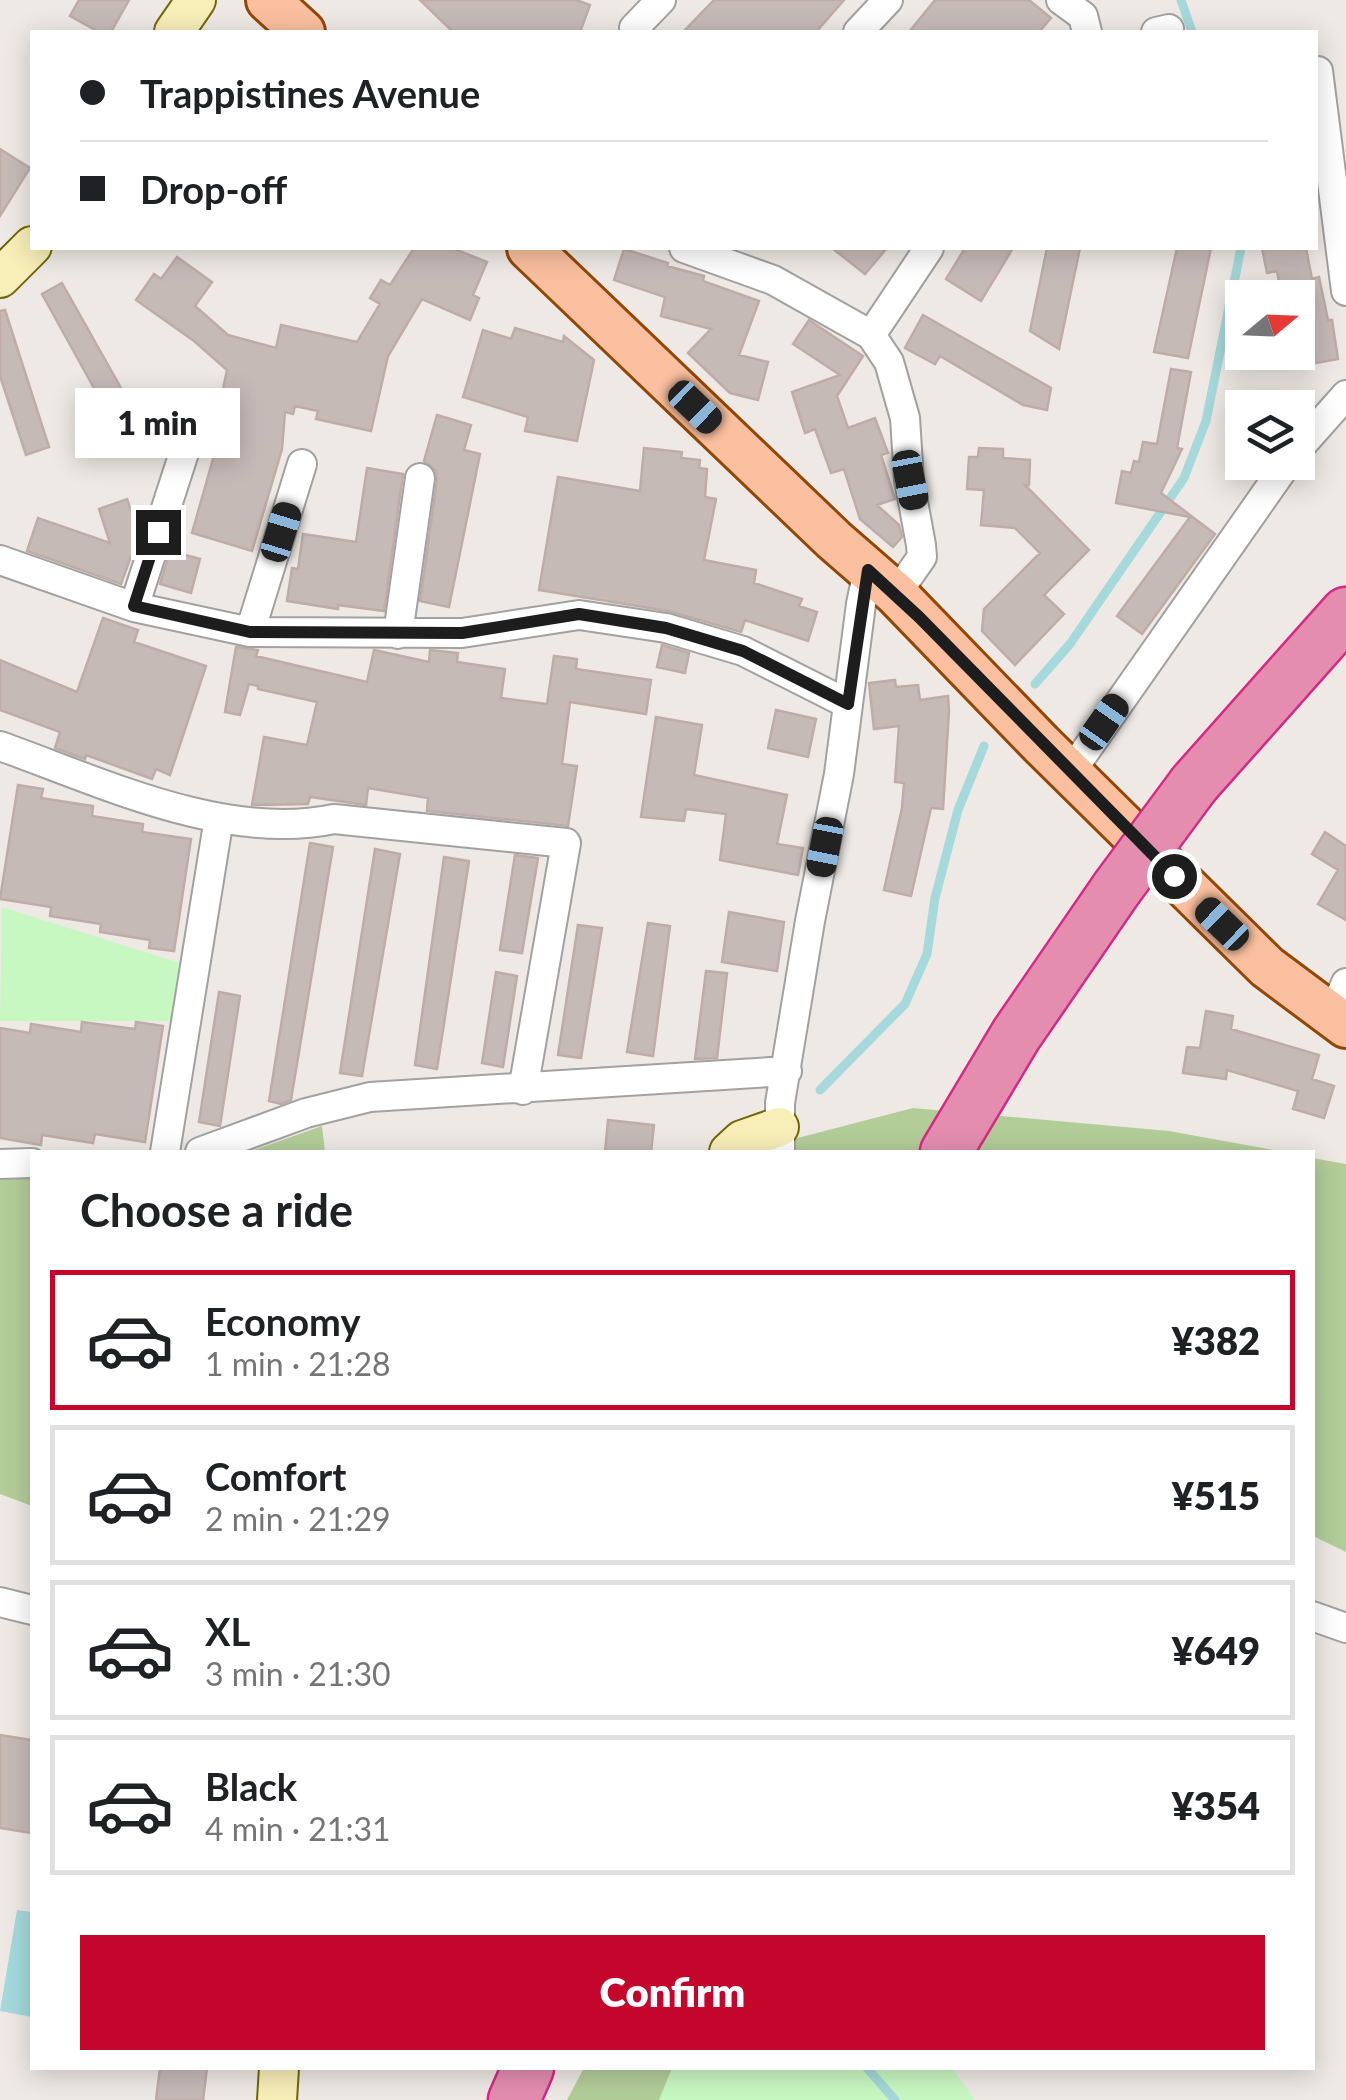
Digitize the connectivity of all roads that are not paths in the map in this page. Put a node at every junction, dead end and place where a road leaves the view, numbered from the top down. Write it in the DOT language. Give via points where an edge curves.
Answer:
graph roads {
  1 [pos="196,0"];
  2 [pos="268,0"];
  3 [pos="661,0"];
  4 [pos="888,0"];
  5 [pos="1061,0"];
  6 [pos="175,30"];
  7 [pos="301,30"];
  8 [pos="635,30"];
  9 [pos="860,30"];
  10 [pos="1086,30"];
  11 [pos="1318,71"];
  12 [pos="1336,148"];
  13 [pos="30,248"];
  14 [pos="531,250"];
  15 [pos="690,250"];
  16 [pos="928,250"];
  17 [pos="0,278"];
  18 [pos="1346,291"];
  19 [pos="871,335"];
  20 [pos="1346,394"];
  21 [pos="194,422"];
  22 [pos="1315,430"];
  23 [pos="302,464"];
  24 [pos="420,478"];
  25 [pos="1275,480"];
  26 [pos="0,560"];
  27 [pos="882,582"];
  28 [pos="134,606"];
  29 [pos="1346,613"];
  30 [pos="250,632"];
  31 [pos="398,634"];
  32 [pos="1346,658"];
  33 [pos="848,704"];
  34 [pos="0,746"];
  35 [pos="1070,773"];
  36 [pos="1204,796"];
  37 [pos="219,818"];
  38 [pos="1128,898"];
  39 [pos="1342,1003"];
  40 [pos="787,1071"];
  41 [pos="523,1090"];
  42 [pos="780,1140"];
  43 [pos="165,1150"];
  44 [pos="206,1150"];
  45 [pos="731,1150"];
  46 [pos="947,1150"];
  47 [pos="980,1150"];
  48 [pos="0,1164"];
  49 [pos="30,1164"];
  50 [pos="0,1602"];
  51 [pos="30,1610"];
  52 [pos="1315,1617"];
  53 [pos="1346,1628"];
  54 [pos="279,2070"];
  55 [pos="527,2070"];
  56 [pos="560,2070"];
  57 [pos="276,2100"];
  58 [pos="514,2100"];
  59 [pos="547,2100"];
  1 -- 6 [label="street"];
  2 -- 7 [label="main road"];
  3 -- 8 [label="street"];
  4 -- 9 [label="street"];
  5 -- 10 [label="street" via="1083,16"];
  11 -- 12 [label="street"];
  12 -- 18 [label="street"];
  13 -- 17 [label="street"];
  14 -- 27 [label="main road"];
  15 -- 19 [label="street" via="773,280"];
  16 -- 19 [label="street"];
  19 -- 27 [label="street" via="889,362 902,407 922,545 922,557"];
  20 -- 22 [label="street"];
  21 -- 28 [label="street"];
  23 -- 30 [label="street"];
  24 -- 31 [label="street"];
  25 -- 35 [label="street"];
  26 -- 28 [label="street"];
  27 -- 33 [label="street"];
  27 -- 35 [label="main road"];
  28 -- 30 [label="street"];
  29 -- 36 [label="highway"];
  30 -- 31 [label="street"];
  31 -- 33 [label="street" via="462,633 579,614 726,646"];
  32 -- 36 [label="highway"];
  33 -- 40 [label="street"];
  34 -- 37 [label="street"];
  35 -- 39 [label="main road" via="1267,967"];
  36 -- 38 [label="highway, bridge"];
  37 -- 41 [label="street" via="309,824 334,819 566,843"];
  37 -- 43 [label="street"];
  38 -- 46 [label="highway" via="1016,1036"];
  38 -- 47 [label="highway"];
  40 -- 41 [label="street"];
  40 -- 42 [label="street"];
  41 -- 44 [label="street" via="346,1102"];
  42 -- 45 [label="street" via="742,1140"];
  48 -- 49 [label="street"];
  50 -- 51 [label="street"];
  52 -- 53 [label="street"];
  54 -- 57 [label="street"];
  55 -- 58 [label="highway"];
  56 -- 59 [label="highway"];
}
